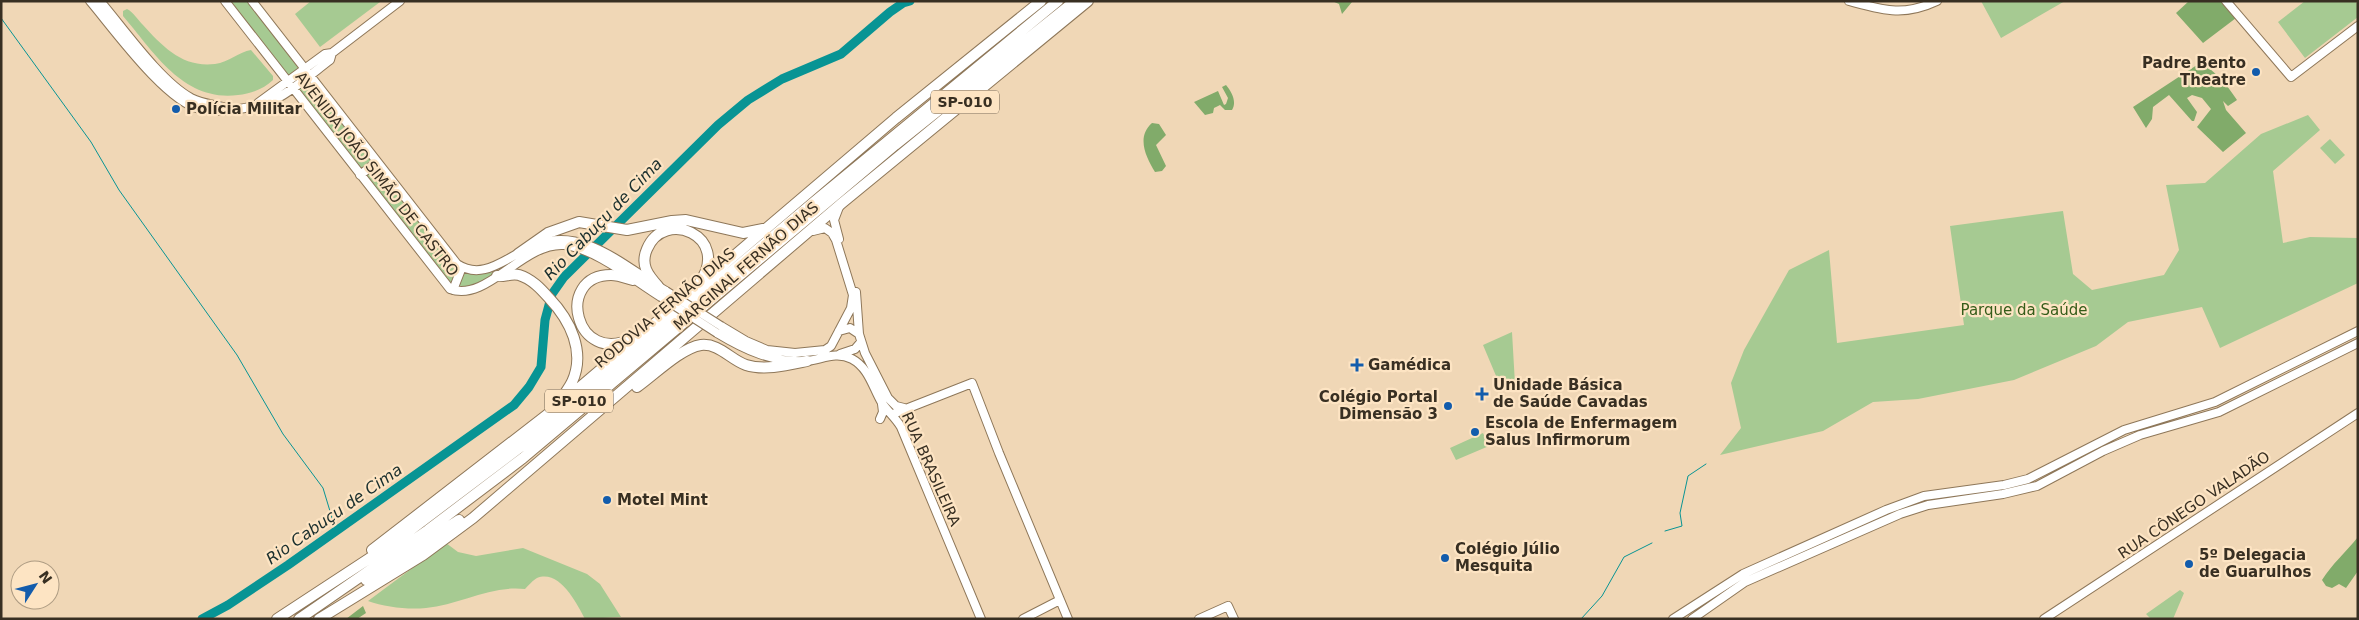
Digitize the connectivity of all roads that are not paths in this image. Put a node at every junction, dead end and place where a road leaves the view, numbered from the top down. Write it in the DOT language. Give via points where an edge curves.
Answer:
graph roads {
  1 [pos="90,1"];
  2 [pos="100,1"];
  3 [pos="225,1"];
  4 [pos="252,1"];
  5 [pos="1041,1"];
  6 [pos="1058,1"];
  7 [pos="1075,1"];
  8 [pos="1088,1"];
  9 [pos="1848,1"];
  10 [pos="1937,1"];
  11 [pos="2226,1"];
  12 [pos="395,3"];
  13 [pos="2358,26"];
  14 [pos="307,72"];
  15 [pos="290,85"];
  16 [pos="229,109"];
  17 [pos="896,118"];
  18 [pos="875,151"];
  19 [pos="377,162"];
  20 [pos="360,175"];
  21 [pos="842,203"];
  22 [pos="814,214"];
  23 [pos="770,226"];
  24 [pos="802,237"];
  25 [pos="584,247"];
  26 [pos="518,254"];
  27 [pos="600,255"];
  28 [pos="773,262"];
  29 [pos="462,267"];
  30 [pos="497,276"];
  31 [pos="634,280"];
  32 [pos="453,290"];
  33 [pos="693,291"];
  34 [pos="662,292"];
  35 [pos="719,329"];
  36 [pos="648,330"];
  37 [pos="839,331"];
  38 [pos="2358,331"];
  39 [pos="860,338"];
  40 [pos="2358,343"];
  41 [pos="838,355"];
  42 [pos="807,361"];
  43 [pos="2284,368"];
  44 [pos="2289,378"];
  45 [pos="882,402"];
  46 [pos="608,404"];
  47 [pos="904,408"];
  48 [pos="552,410"];
  49 [pos="2358,413"];
  50 [pos="893,414"];
  51 [pos="880,419"];
  52 [pos="507,488"];
  53 [pos="330,584"];
  54 [pos="336,595"];
  55 [pos="1060,600"];
  56 [pos="277,619"];
  57 [pos="299,619"];
  58 [pos="319,619"];
  59 [pos="981,619"];
  60 [pos="1023,619"];
  61 [pos="1068,619"];
  62 [pos="1199,619"];
  63 [pos="1234,619"];
  64 [pos="1674,619"];
  65 [pos="1692,619"];
  66 [pos="2044,619"];
  1 -- 16 [label="main road" via="158,81 177,97 198,109 220,112"];
  2 -- 16 [label="main road" via="181,91 200,102"];
  3 -- 15 [label="main road, AVENIDA JOÃO SIMÃO DE CASTRO"];
  4 -- 14 [label="main road, AVENIDA JOÃO SIMÃO DE CASTRO"];
  5 -- 17 [label="highway, MARGINAL FERNÃO DIAS / SP-010"];
  6 -- 18 [label="highway, RODOVIA FERNÃO DIAS / SP-010"];
  7 -- 22 [label="highway, RODOVIA FERNÃO DIAS / SP-010" via="894,145"];
  8 -- 21 [label="highway, MARGINAL FERNÃO DIAS / SP-010"];
  9 -- 10 [label="main road" via="1883,11 1900,12"];
  11 -- 13 [label="main road" via="2291,77"];
  12 -- 14 [label="main road" via="332,53 330,60"];
  14 -- 15 [label="main road"];
  14 -- 19 [label="main road, AVENIDA JOÃO SIMÃO DE CASTRO"];
  15 -- 16 [label="main road" via="258,103"];
  15 -- 20 [label="main road, AVENIDA JOÃO SIMÃO DE CASTRO"];
  17 -- 18 [label="highway"];
  17 -- 23 [label="highway, MARGINAL FERNÃO DIAS / SP-010"];
  18 -- 53 [label="highway, RODOVIA FERNÃO DIAS / SP-010" via="543,430 396,541"];
  19 -- 20 [label="main road"];
  19 -- 29 [label="main road, AVENIDA JOÃO SIMÃO DE CASTRO" via="449,255"];
  20 -- 32 [label="main road, AVENIDA JOÃO SIMÃO DE CASTRO" via="444,283"];
  21 -- 24 [label="highway, MARGINAL FERNÃO DIAS / SP-010"];
  21 -- 39 [label="main road, RUA BRASILEIRA" via="834,220 856,292"];
  22 -- 28 [label="highway"];
  22 -- 54 [label="highway, RODOVIA FERNÃO DIAS / SP-010" via="523,458"];
  23 -- 26 [label="highway" via="757,232 743,233 681,220 627,230 579,222 541,237"];
  23 -- 33 [label="highway, MARGINAL FERNÃO DIAS / SP-010"];
  24 -- 28 [label="highway, MARGINAL FERNÃO DIAS / SP-010"];
  24 -- 37 [label="main road" via="822,228 830,231 836,240 853,297"];
  25 -- 26 [label="main road, AVENIDA JOÃO SIMÃO DE CASTRO" via="572,240 556,239"];
  25 -- 27 [label="main road, AVENIDA JOÃO SIMÃO DE CASTRO"];
  25 -- 30 [label="main road, AVENIDA JOÃO SIMÃO DE CASTRO" via="550,246"];
  26 -- 29 [label="main road, AVENIDA JOÃO SIMÃO DE CASTRO" via="479,271"];
  27 -- 31 [label="main road, AVENIDA JOÃO SIMÃO DE CASTRO"];
  27 -- 34 [label="main road, AVENIDA JOÃO SIMÃO DE CASTRO"];
  28 -- 46 [label="highway, MARGINAL FERNÃO DIAS / SP-010"];
  29 -- 32 [label="main road"];
  30 -- 32 [label="main road, AVENIDA JOÃO SIMÃO DE CASTRO" via="473,290"];
  30 -- 48 [label="highway" via="518,275 533,282 559,308 574,335 576,367 573,380"];
  31 -- 34 [label="main road, AVENIDA JOÃO SIMÃO DE CASTRO"];
  31 -- 36 [label="highway" via="611,275 588,283 579,295 577,316 589,335 608,344 625,342"];
  33 -- 34 [label="highway" via="707,268 707,249 695,235 670,229 658,235 646,252 646,270"];
  33 -- 36 [label="highway, MARGINAL FERNÃO DIAS / SP-010"];
  34 -- 35 [label="main road, AVENIDA JOÃO SIMÃO DE CASTRO, bridge"];
  35 -- 37 [label="main road" via="783,353 825,350"];
  35 -- 42 [label="main road" via="752,353"];
  36 -- 48 [label="highway, MARGINAL FERNÃO DIAS / SP-010"];
  37 -- 39 [label="main road" via="850,328"];
  38 -- 43 [label="main road"];
  39 -- 41 [label="main road" via="855,349"];
  39 -- 47 [label="main road, RUA BRASILEIRA" via="870,366 888,398 896,406"];
  40 -- 44 [label="main road"];
  41 -- 42 [label="main road"];
  41 -- 45 [label="main road, RUA BRASILEIRA" via="859,364 868,374"];
  42 -- 46 [label="highway" via="757,367 742,364 715,347 701,345 683,353"];
  43 -- 44 [label="main road"];
  43 -- 64 [label="main road" via="2211,404 2113,434 2028,479 1929,495 1901,504 1743,574"];
  44 -- 65 [label="main road" via="2219,412 2128,440 2034,487 1928,505 1900,514 1751,579"];
  45 -- 50 [label="main road, RUA BRASILEIRA"];
  45 -- 51 [label="main road"];
  46 -- 52 [label="highway, MARGINAL FERNÃO DIAS / SP-010"];
  47 -- 50 [label="main road"];
  47 -- 55 [label="main road" via="972,383"];
  48 -- 53 [label="highway, MARGINAL FERNÃO DIAS"];
  49 -- 66 [label="main road, RUA CÔNEGO VALADÃO"];
  50 -- 59 [label="main road, RUA BRASILEIRA"];
  52 -- 54 [label="highway" via="378,574"];
  52 -- 58 [label="highway, MARGINAL FERNÃO DIAS / SP-010" via="423,555"];
  53 -- 56 [label="highway, RODOVIA FERNÃO DIAS / SP-010"];
  54 -- 57 [label="highway, RODOVIA FERNÃO DIAS / SP-010"];
  55 -- 60 [label="main road"];
  55 -- 61 [label="main road"];
  62 -- 63 [label="main road" via="1228,606"];
}
